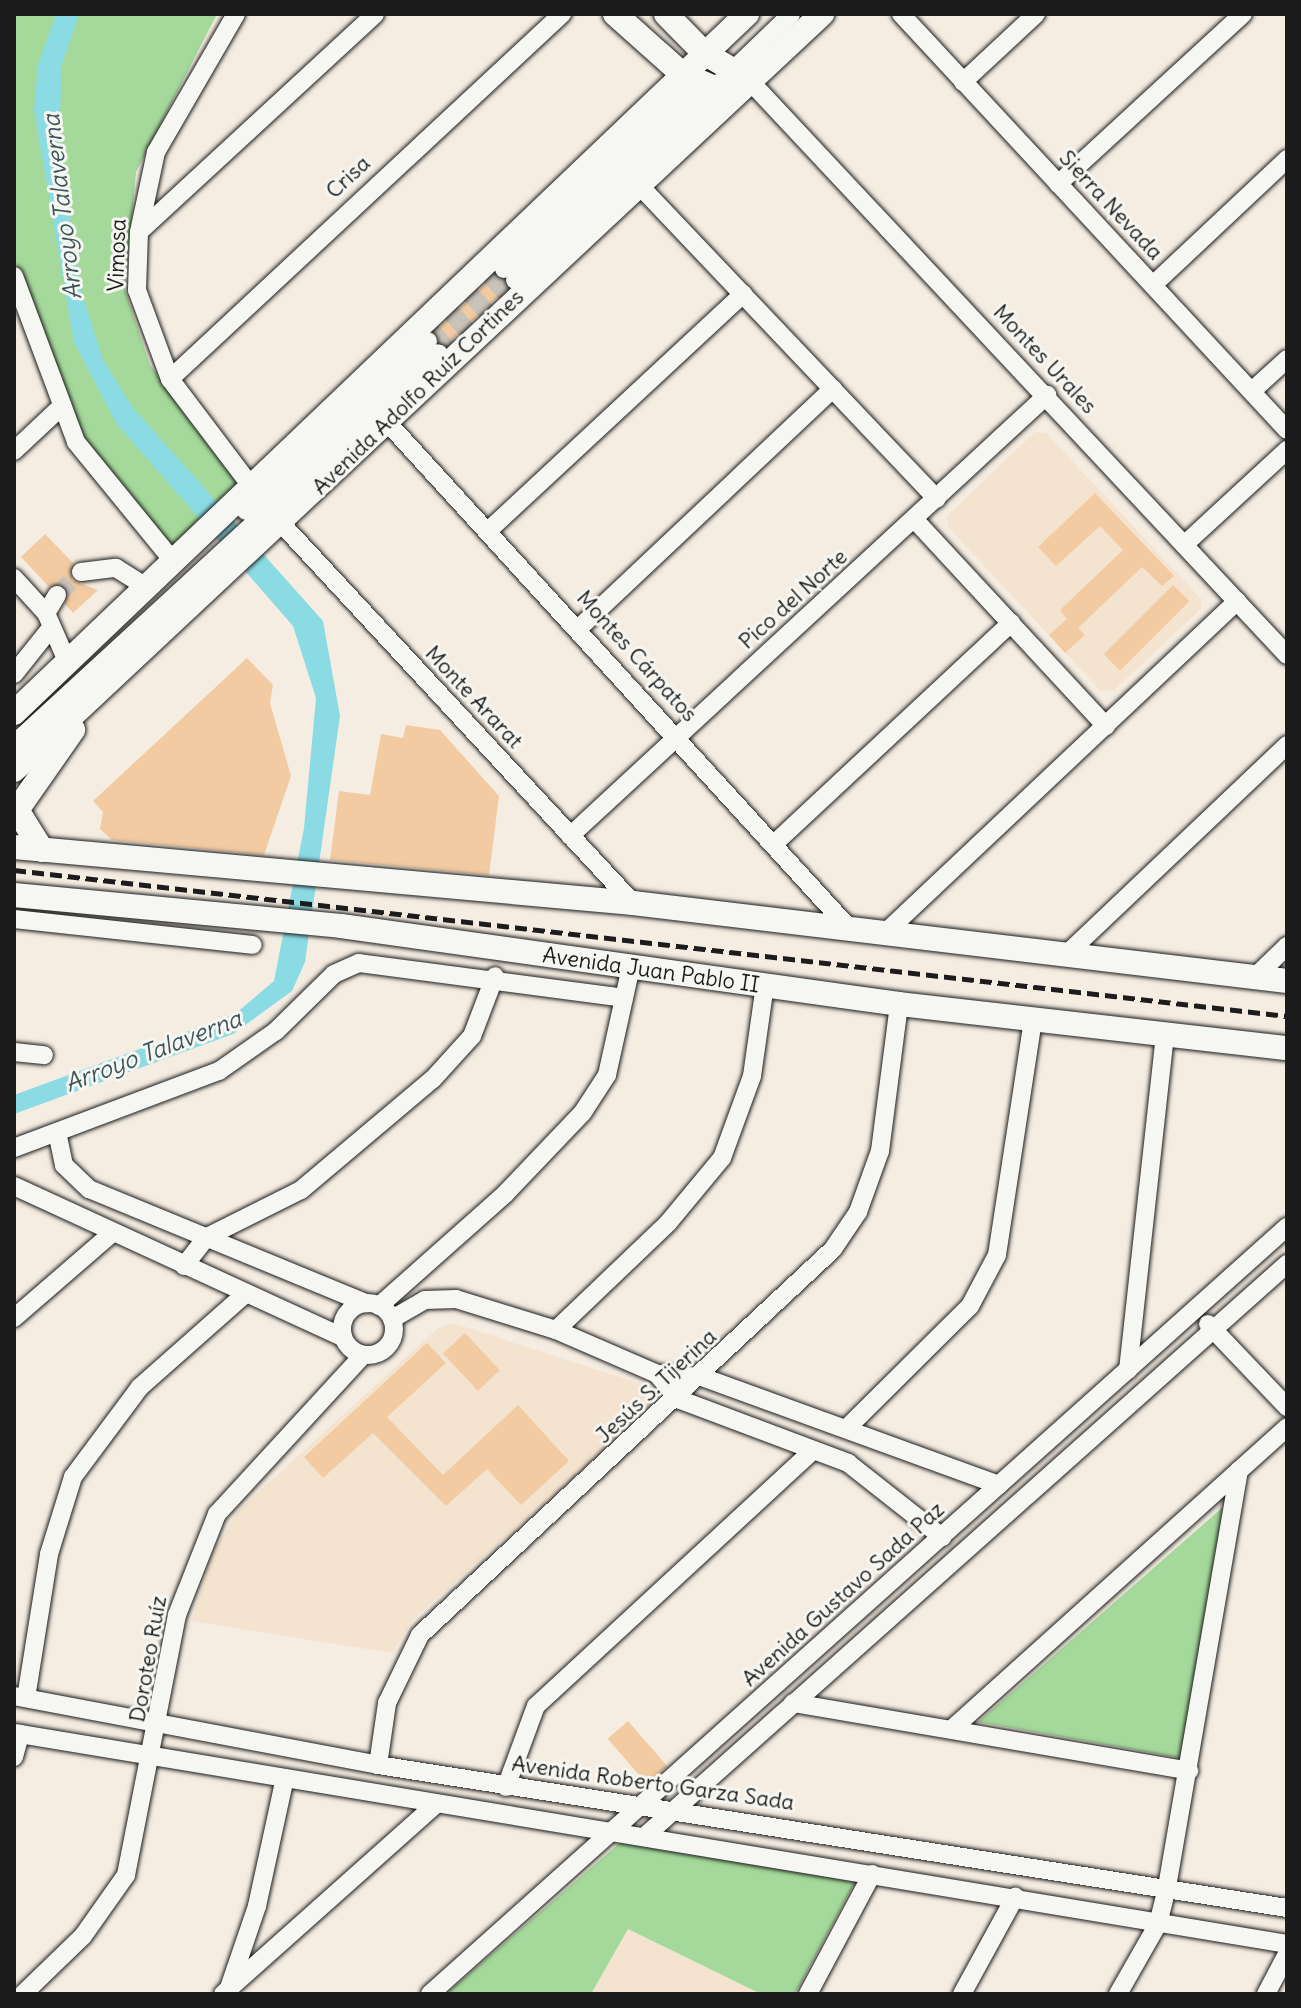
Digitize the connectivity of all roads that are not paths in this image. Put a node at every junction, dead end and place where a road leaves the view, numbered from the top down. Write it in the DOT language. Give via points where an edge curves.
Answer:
graph roads {
  1 [pos="236,14"];
  2 [pos="375,14"];
  3 [pos="562,14"];
  4 [pos="615,14"];
  5 [pos="666,14"];
  6 [pos="747,14"];
  7 [pos="775,14"];
  8 [pos="791,14"];
  9 [pos="822,14"];
  10 [pos="901,14"];
  11 [pos="1036,14"];
  12 [pos="1243,14"];
  13 [pos="717,76"];
  14 [pos="963,82"];
  15 [pos="1287,159"];
  16 [pos="638,184"];
  17 [pos="1058,184"];
  18 [pos="139,232"];
  19 [pos="510,274"];
  20 [pos="15,282"];
  21 [pos="1153,285"];
  22 [pos="743,294"];
  23 [pos="1287,359"];
  24 [pos="170,379"];
  25 [pos="833,389"];
  26 [pos="1252,391"];
  27 [pos="1047,395"];
  28 [pos="62,406"];
  29 [pos="387,422"];
  30 [pos="1287,430"];
  31 [pos="1287,450"];
  32 [pos="14,451"];
  33 [pos="251,486"];
  34 [pos="937,499"];
  35 [pos="915,520"];
  36 [pos="280,522"];
  37 [pos="489,530"];
  38 [pos="1184,545"];
  39 [pos="173,561"];
  40 [pos="81,572"];
  41 [pos="14,578"];
  42 [pos="146,587"];
  43 [pos="57,595"];
  44 [pos="1237,601"];
  45 [pos="48,621"];
  46 [pos="1011,623"];
  47 [pos="579,628"];
  48 [pos="1287,655"];
  49 [pos="67,661"];
  50 [pos="127,663"];
  51 [pos="14,674"];
  52 [pos="34,694"];
  53 [pos="14,713"];
  54 [pos="1106,726"];
  55 [pos="14,728"];
  56 [pos="678,737"];
  57 [pos="14,744"];
  58 [pos="1287,745"];
  59 [pos="14,770"];
  60 [pos="570,836"];
  61 [pos="775,843"];
  62 [pos="14,847"];
  63 [pos="42,850"];
  64 [pos="14,895"];
  65 [pos="633,903"];
  66 [pos="14,919"];
  67 [pos="848,927"];
  68 [pos="885,933"];
  69 [pos="253,945"];
  70 [pos="1287,946"];
  71 [pos="1070,951"];
  72 [pos="631,967"];
  73 [pos="495,976"];
  74 [pos="1255,977"];
  75 [pos="1287,981"];
  76 [pos="765,985"];
  77 [pos="624,998"];
  78 [pos="899,1004"];
  79 [pos="1033,1020"];
  80 [pos="1165,1035"];
  81 [pos="1287,1048"];
  82 [pos="14,1052"];
  83 [pos="44,1055"];
  84 [pos="57,1132"];
  85 [pos="14,1148"];
  86 [pos="14,1186"];
  87 [pos="1287,1227"];
  88 [pos="111,1234"];
  89 [pos="207,1237"];
  90 [pos="1287,1264"];
  91 [pos="184,1266"];
  92 [pos="316,1286"];
  93 [pos="244,1295"];
  94 [pos="379,1309"];
  95 [pos="1195,1310"];
  96 [pos="14,1318"];
  97 [pos="300,1318"];
  98 [pos="556,1330"];
  99 [pos="1214,1331"];
  100 [pos="343,1337"];
  101 [pos="363,1355"];
  102 [pos="1128,1370"];
  103 [pos="657,1374"];
  104 [pos="702,1377"];
  105 [pos="678,1399"];
  106 [pos="1287,1407"];
  107 [pos="848,1427"];
  108 [pos="1287,1427"];
  109 [pos="813,1450"];
  110 [pos="1239,1470"];
  111 [pos="999,1485"];
  112 [pos="942,1537"];
  113 [pos="20,1697"];
  114 [pos="793,1703"];
  115 [pos="160,1726"];
  116 [pos="952,1729"];
  117 [pos="17,1733"];
  118 [pos="14,1757"];
  119 [pos="154,1759"];
  120 [pos="378,1765"];
  121 [pos="1189,1771"];
  122 [pos="285,1778"];
  123 [pos="506,1787"];
  124 [pos="646,1804"];
  125 [pos="435,1805"];
  126 [pos="676,1807"];
  127 [pos="608,1833"];
  128 [pos="644,1837"];
  129 [pos="872,1874"];
  130 [pos="1167,1887"];
  131 [pos="1015,1897"];
  132 [pos="1287,1908"];
  133 [pos="1158,1924"];
  134 [pos="1287,1944"];
  135 [pos="1287,1954"];
  136 [pos="226,1992"];
  137 [pos="23,1994"];
  138 [pos="430,1994"];
  139 [pos="808,1994"];
  140 [pos="962,1994"];
  141 [pos="1118,1994"];
  142 [pos="1266,1994"];
  1 -- 18 [label="street, Vimosa" via="156,152"];
  2 -- 18 [label="street"];
  3 -- 24 [label="street, Crisa"];
  4 -- 13 [label="main road"];
  5 -- 13 [label="main road"];
  6 -- 13 [label="main road, Avenida Adolfo Ruíz Cortines"];
  7 -- 13 [label="street"];
  8 -- 13 [label="street"];
  9 -- 13 [label="main road, Avenida Adolfo Ruíz Cortines"];
  10 -- 14 [label="street, Sierra Nevada"];
  11 -- 14 [label="street"];
  12 -- 17 [label="street"];
  13 -- 16 [label="main road, Avenida Adolfo Ruíz Cortines"];
  13 -- 19 [label="street"];
  13 -- 27 [label="street, Montes Urales" via="765,98"];
  13 -- 33 [label="main road, Avenida Adolfo Ruíz Cortines"];
  14 -- 17 [label="street, Sierra Nevada"];
  15 -- 21 [label="street"];
  16 -- 22 [label="street"];
  16 -- 29 [label="main road, Avenida Adolfo Ruíz Cortines"];
  17 -- 21 [label="street, Sierra Nevada"];
  18 -- 24 [label="street, Vimosa" via="141,309"];
  20 -- 28 [label="street"];
  21 -- 26 [label="street, Sierra Nevada"];
  22 -- 25 [label="street"];
  22 -- 37 [label="street"];
  23 -- 26 [label="street"];
  24 -- 33 [label="street, Vimosa"];
  25 -- 34 [label="street"];
  25 -- 47 [label="street"];
  26 -- 30 [label="street, Sierra Nevada"];
  27 -- 34 [label="street, Pico del Norte"];
  27 -- 38 [label="street, Montes Urales"];
  28 -- 32 [label="street"];
  28 -- 39 [label="street" via="90,464"];
  29 -- 36 [label="main road, Avenida Adolfo Ruíz Cortines"];
  29 -- 37 [label="street, Montes Cárpatos"];
  31 -- 38 [label="street"];
  33 -- 39 [label="main road, Avenida Adolfo Ruíz Cortines"];
  34 -- 35 [label="street, Pico del Norte"];
  35 -- 46 [label="street"];
  35 -- 56 [label="street, Pico del Norte"];
  36 -- 50 [label="main road, Avenida Adolfo Ruíz Cortines"];
  36 -- 60 [label="street, Monte Ararat"];
  37 -- 47 [label="street, Montes Cárpatos"];
  38 -- 44 [label="street, Montes Urales"];
  39 -- 42 [label="main road, Avenida Adolfo Ruíz Cortines"];
  40 -- 42 [label="street" via="116,568"];
  41 -- 45 [label="street"];
  42 -- 49 [label="main road, Avenida Adolfo Ruíz Cortines"];
  43 -- 45 [label="street"];
  44 -- 48 [label="street, Montes Urales"];
  44 -- 54 [label="street"];
  45 -- 49 [label="street"];
  45 -- 51 [label="street"];
  46 -- 54 [label="street"];
  46 -- 61 [label="street"];
  47 -- 56 [label="street, Montes Cárpatos"];
  49 -- 52 [label="main road, Avenida Adolfo Ruíz Cortines"];
  50 -- 59 [label="main road, Avenida Adolfo Ruíz Cortines"];
  50 -- 63 [label="main road" via="25,792 17,810"];
  51 -- 52 [label="street"];
  52 -- 53 [label="main road, Avenida Adolfo Ruíz Cortines"];
  54 -- 68 [label="street"];
  55 -- 57 [label="street" via="434,347"];
  56 -- 60 [label="street, Pico del Norte"];
  56 -- 61 [label="street, Montes Cárpatos"];
  58 -- 71 [label="street"];
  60 -- 65 [label="street, Monte Ararat"];
  61 -- 67 [label="street, Montes Cárpatos"];
  62 -- 63 [label="main road"];
  63 -- 65 [label="main road"];
  64 -- 72 [label="main road, Avenida Juan Pablo II" via="341,926"];
  65 -- 67 [label="main road"];
  66 -- 69 [label="street"];
  67 -- 68 [label="main road"];
  68 -- 71 [label="main road"];
  70 -- 74 [label="street"];
  71 -- 74 [label="main road"];
  72 -- 76 [label="main road, Avenida Juan Pablo II"];
  72 -- 77 [label="street"];
  73 -- 77 [label="street"];
  73 -- 84 [label="street" via="394,964 346,967 227,1067"];
  73 -- 89 [label="street" via="472,1036 433,1079 301,1190"];
  74 -- 75 [label="main road"];
  76 -- 78 [label="main road, Avenida Juan Pablo II"];
  76 -- 98 [label="street" via="752,1076 722,1158 668,1223"];
  77 -- 94 [label="street" via="607,1075 583,1112 505,1194"];
  78 -- 79 [label="main road, Avenida Juan Pablo II"];
  78 -- 104 [label="street, Jesús S. Tijerina" via="880,1151 858,1212 808,1277"];
  79 -- 80 [label="main road, Avenida Juan Pablo II"];
  79 -- 107 [label="street" via="997,1255 970,1306"];
  80 -- 81 [label="main road, Avenida Juan Pablo II"];
  80 -- 102 [label="street"];
  82 -- 83 [label="street"];
  84 -- 85 [label="street"];
  84 -- 89 [label="street" via="64,1165 89,1189"];
  86 -- 88 [label="street"];
  87 -- 95 [label="street, Avenida Gustavo Sada Paz"];
  88 -- 91 [label="street"];
  88 -- 96 [label="street"];
  89 -- 91 [label="street"];
  89 -- 92 [label="street"];
  90 -- 99 [label="street"];
  91 -- 93 [label="street"];
  92 -- 94 [label="street"];
  92 -- 97 [label="street"];
  93 -- 97 [label="street"];
  93 -- 113 [label="street" via="140,1387 73,1477 49,1554"];
  94 -- 98 [label="street" via="456,1299"];
  94 -- 100 [label="street" via="349,1311"];
  94 -- 101 [label="street, Doroteo Ruíz" via="384,1349"];
  95 -- 99 [label="street"];
  95 -- 102 [label="street, Avenida Gustavo Sada Paz"];
  97 -- 100 [label="street"];
  98 -- 103 [label="street"];
  99 -- 106 [label="street"];
  99 -- 114 [label="street"];
  100 -- 101 [label="street"];
  101 -- 115 [label="street, Doroteo Ruíz" via="217,1514 177,1615"];
  102 -- 111 [label="street, Avenida Gustavo Sada Paz"];
  103 -- 104 [label="street"];
  103 -- 105 [label="street"];
  104 -- 105 [label="street, Jesús S. Tijerina"];
  104 -- 107 [label="street"];
  105 -- 109 [label="street"];
  105 -- 120 [label="street, Jesús S. Tijerina" via="420,1635 387,1703"];
  107 -- 111 [label="street"];
  108 -- 110 [label="street"];
  109 -- 112 [label="street" via="875,1478"];
  109 -- 123 [label="street" via="536,1706"];
  110 -- 116 [label="street"];
  110 -- 121 [label="street"];
  111 -- 112 [label="street, Avenida Gustavo Sada Paz"];
  112 -- 124 [label="street, Avenida Gustavo Sada Paz"];
  113 -- 115 [label="street, Avenida Roberto Garza Sada"];
  114 -- 116 [label="street"];
  114 -- 126 [label="street"];
  115 -- 119 [label="street, Doroteo Ruíz"];
  115 -- 120 [label="street, Avenida Roberto Garza Sada"];
  116 -- 121 [label="street"];
  117 -- 118 [label="street"];
  117 -- 119 [label="street"];
  119 -- 122 [label="street"];
  119 -- 137 [label="street, Doroteo Ruíz" via="126,1875 83,1936"];
  120 -- 123 [label="street, Avenida Roberto Garza Sada"];
  121 -- 130 [label="street"];
  122 -- 125 [label="street"];
  122 -- 136 [label="street" via="257,1906"];
  123 -- 124 [label="street, Avenida Roberto Garza Sada"];
  124 -- 126 [label="street, Avenida Roberto Garza Sada"];
  124 -- 127 [label="street, Avenida Gustavo Sada Paz"];
  125 -- 127 [label="street"];
  125 -- 136 [label="street"];
  126 -- 128 [label="street"];
  126 -- 130 [label="street, Avenida Roberto Garza Sada"];
  127 -- 128 [label="street"];
  127 -- 138 [label="street, Avenida Gustavo Sada Paz"];
  128 -- 129 [label="street"];
  129 -- 131 [label="street"];
  129 -- 139 [label="street"];
  130 -- 132 [label="street, Avenida Roberto Garza Sada"];
  130 -- 133 [label="street"];
  131 -- 133 [label="street"];
  131 -- 140 [label="street"];
  133 -- 134 [label="street"];
  133 -- 141 [label="street"];
  135 -- 142 [label="street"];
}
